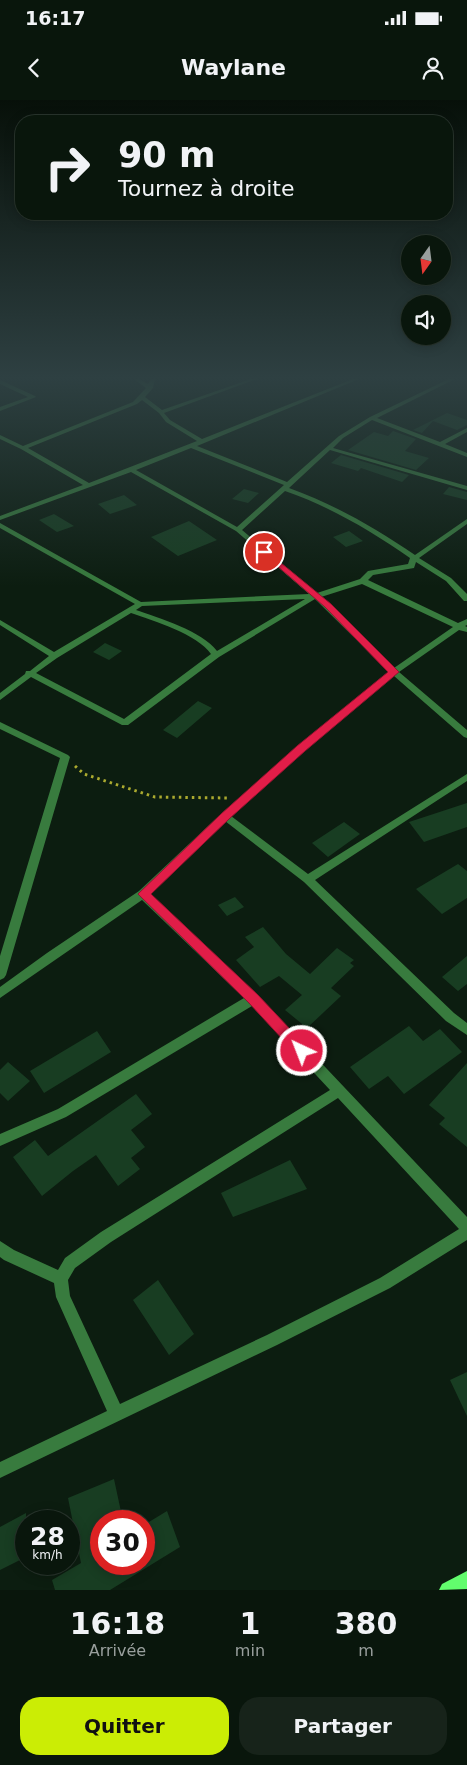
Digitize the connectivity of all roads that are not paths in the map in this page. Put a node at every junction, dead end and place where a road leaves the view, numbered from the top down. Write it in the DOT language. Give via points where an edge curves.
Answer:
graph roads {
  1 [pos="328,448"];
  2 [pos="24,449"];
  3 [pos="186,449"];
  4 [pos="198,449"];
  5 [pos="330,449"];
  6 [pos="450,449"];
  7 [pos="467,455"];
  8 [pos="131,470"];
  9 [pos="87,485"];
  10 [pos="285,486"];
  11 [pos="467,488"];
  12 [pos="0,518"];
  13 [pos="467,521"];
  14 [pos="0,524"];
  15 [pos="238,530"];
  16 [pos="414,558"];
  17 [pos="363,581"];
  18 [pos="316,596"];
  19 [pos="467,599"];
  20 [pos="140,604"];
  21 [pos="130,610"];
  22 [pos="0,622"];
  23 [pos="465,626"];
  24 [pos="54,656"];
  25 [pos="216,656"];
  26 [pos="394,672"];
  27 [pos="29,673"];
  28 [pos="0,696"];
  29 [pos="0,724"];
  30 [pos="467,735"];
  31 [pos="467,777"];
  32 [pos="225,816"];
  33 [pos="308,879"];
  34 [pos="144,894"];
  35 [pos="0,975"];
  36 [pos="0,993"];
  37 [pos="253,999"];
  38 [pos="467,1030"];
  39 [pos="339,1090"];
  40 [pos="0,1140"];
  41 [pos="467,1227"];
  42 [pos="467,1232"];
  43 [pos="0,1248"];
  44 [pos="61,1279"];
  45 [pos="116,1413"];
  46 [pos="0,1470"];
  47 [pos="467,1580"];
  48 [pos="448,1590"];
  1 -- 10 [label="street"];
  2 -- 9 [label="street"];
  3 -- 8 [label="street"];
  4 -- 10 [label="street"];
  5 -- 11 [label="street"];
  6 -- 7 [label="street"];
  8 -- 9 [label="street"];
  8 -- 15 [label="street"];
  9 -- 12 [label="street"];
  10 -- 15 [label="street"];
  10 -- 16 [label="street" via="346,514"];
  13 -- 16 [label="street"];
  14 -- 20 [label="street"];
  15 -- 18 [label="street"];
  16 -- 17 [label="street" via="411,566 371,573"];
  16 -- 19 [label="street" via="452,580"];
  17 -- 18 [label="street"];
  17 -- 23 [label="street"];
  18 -- 20 [label="street"];
  18 -- 25 [label="street"];
  18 -- 26 [label="street"];
  20 -- 21 [label="street"];
  21 -- 24 [label="street"];
  21 -- 25 [label="street" via="175,628 210,648"];
  22 -- 24 [label="street"];
  23 -- 26 [label="street"];
  24 -- 27 [label="street"];
  25 -- 27 [label="street" via="125,723"];
  26 -- 30 [label="street"];
  26 -- 32 [label="street"];
  27 -- 28 [label="street"];
  29 -- 35 [label="street" via="65,757"];
  31 -- 33 [label="street"];
  32 -- 33 [label="street"];
  32 -- 34 [label="street"];
  33 -- 38 [label="street"];
  34 -- 36 [label="street"];
  34 -- 37 [label="street"];
  37 -- 39 [label="street"];
  37 -- 40 [label="street" via="62,1113"];
  39 -- 41 [label="street"];
  39 -- 44 [label="street" via="70,1262"];
  42 -- 45 [label="street" via="376,1287"];
  43 -- 44 [label="street" via="8,1255"];
  44 -- 45 [label="street" via="63,1297"];
  45 -- 46 [label="street"];
  47 -- 48 [label="main road"];
}
